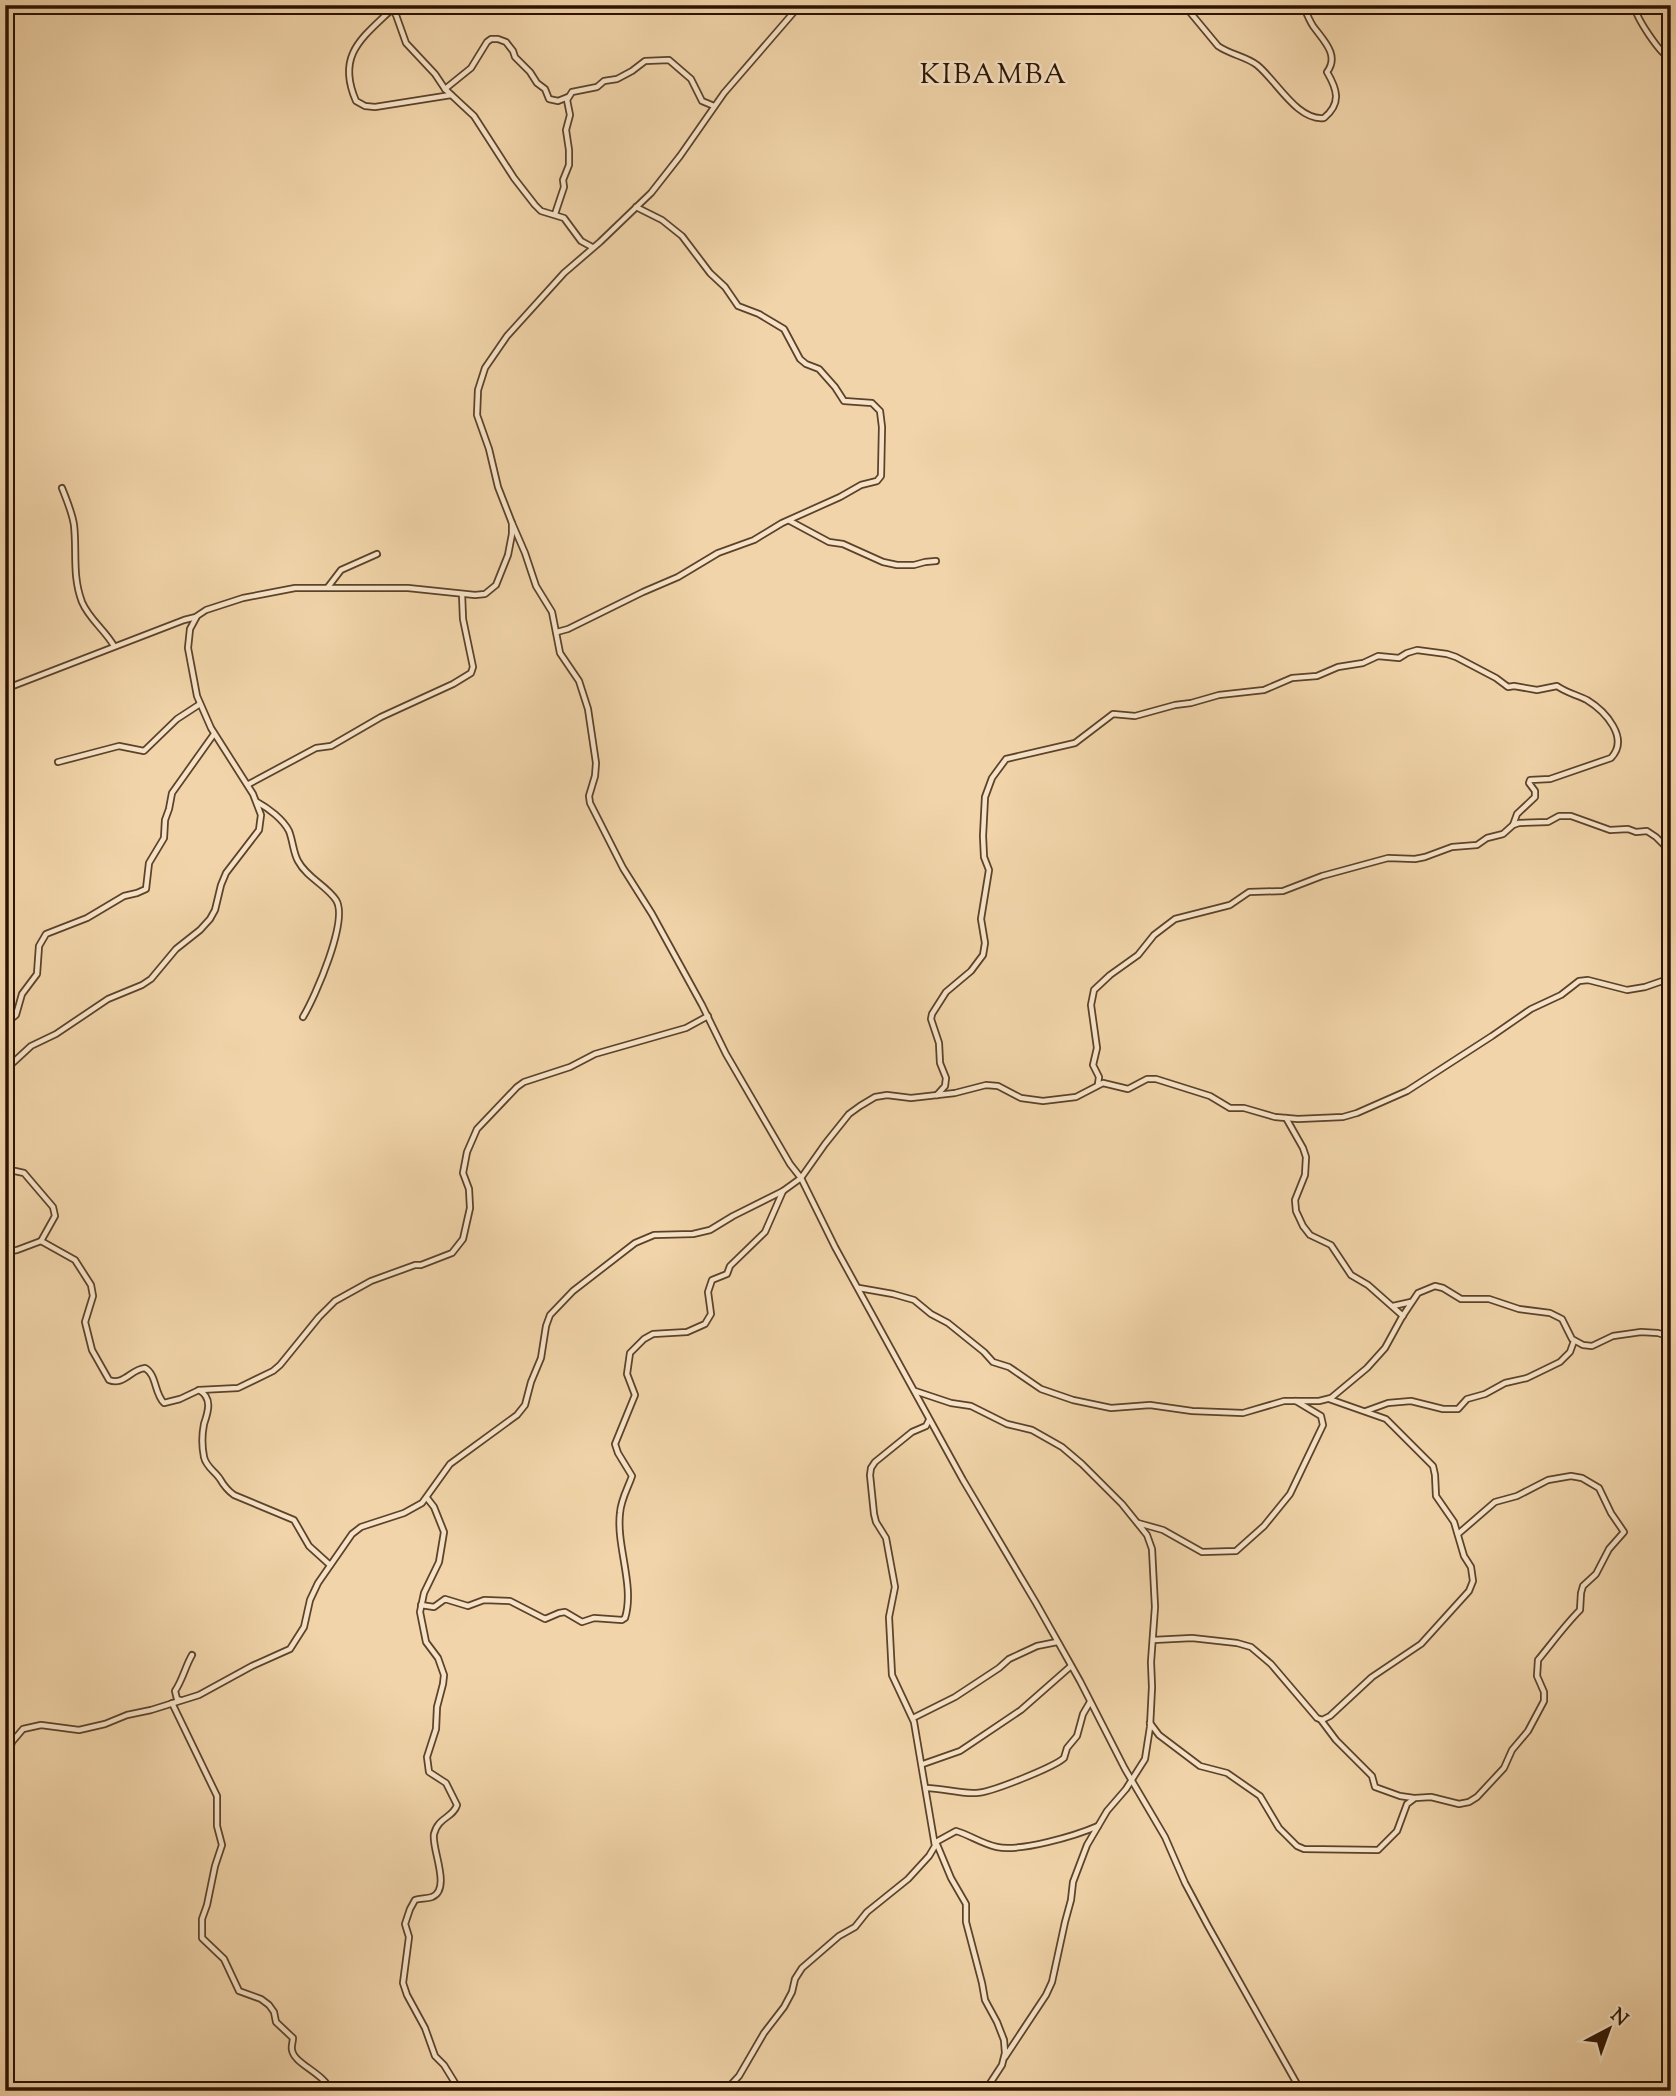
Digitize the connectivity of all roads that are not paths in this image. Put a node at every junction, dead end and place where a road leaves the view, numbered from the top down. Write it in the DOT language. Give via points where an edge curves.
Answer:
graph roads {
  1 [pos="800,5"];
  2 [pos="1184,5"];
  3 [pos="1303,5"];
  4 [pos="1634,5"];
  5 [pos="391,7"];
  6 [pos="1671,59"];
  7 [pos="445,89"];
  8 [pos="452,95"];
  9 [pos="568,97"];
  10 [pos="715,106"];
  11 [pos="636,207"];
  12 [pos="555,214"];
  13 [pos="593,248"];
  14 [pos="62,488"];
  15 [pos="790,520"];
  16 [pos="512,523"];
  17 [pos="377,554"];
  18 [pos="936,561"];
  19 [pos="328,587"];
  20 [pos="462,594"];
  21 [pos="197,617"];
  22 [pos="557,632"];
  23 [pos="114,646"];
  24 [pos="5,689"];
  25 [pos="200,704"];
  26 [pos="214,734"];
  27 [pos="58,762"];
  28 [pos="248,785"];
  29 [pos="257,802"];
  30 [pos="1513,825"];
  31 [pos="1664,845"];
  32 [pos="1671,978"];
  33 [pos="708,1016"];
  34 [pos="303,1017"];
  35 [pos="5,1024"];
  36 [pos="5,1070"];
  37 [pos="1097,1085"];
  38 [pos="937,1095"];
  39 [pos="1286,1118"];
  40 [pos="5,1172"];
  41 [pos="801,1178"];
  42 [pos="783,1191"];
  43 [pos="41,1241"];
  44 [pos="5,1252"];
  45 [pos="857,1287"];
  46 [pos="1412,1302"];
  47 [pos="1393,1306"];
  48 [pos="1403,1316"];
  49 [pos="1671,1337"];
  50 [pos="1574,1341"];
  51 [pos="199,1390"];
  52 [pos="914,1391"];
  53 [pos="1328,1399"];
  54 [pos="1296,1400"];
  55 [pos="1366,1411"];
  56 [pos="929,1418"];
  57 [pos="427,1497"];
  58 [pos="1138,1523"];
  59 [pos="1458,1534"];
  60 [pos="330,1565"];
  61 [pos="421,1605"];
  62 [pos="1153,1640"];
  63 [pos="1057,1642"];
  64 [pos="192,1655"];
  65 [pos="1071,1666"];
  66 [pos="180,1700"];
  67 [pos="1090,1701"];
  68 [pos="172,1703"];
  69 [pos="912,1718"];
  70 [pos="1321,1720"];
  71 [pos="1150,1723"];
  72 [pos="1149,1732"];
  73 [pos="1157,1733"];
  74 [pos="923,1764"];
  75 [pos="5,1767"];
  76 [pos="1132,1780"];
  77 [pos="926,1788"];
  78 [pos="1400,1797"];
  79 [pos="1415,1798"];
  80 [pos="1407,1804"];
  81 [pos="1100,1825"];
  82 [pos="936,1842"];
  83 [pos="1005,2057"];
  84 [pos="331,2091"];
  85 [pos="460,2091"];
  86 [pos="725,2091"];
  87 [pos="985,2091"];
  88 [pos="1301,2091"];
  1 -- 10 [label="street"];
  2 -- 3 [label="street" via="1218,46 1250,60 1301,112 1318,119 1332,108 1337,93 1327,72 1333,58"];
  4 -- 6 [label="street" via="1659,50"];
  5 -- 7 [label="street" via="406,43"];
  5 -- 8 [label="street" via="352,53 356,101 374,107"];
  7 -- 8 [label="street"];
  7 -- 9 [label="street" via="471,68 487,42 498,39 506,42 549,99"];
  8 -- 12 [label="street" via="479,123 535,205"];
  9 -- 10 [label="street" via="575,90 623,76 645,61 664,60 672,61 691,79 702,101"];
  9 -- 12 [label="street" via="569,165"];
  10 -- 11 [label="street"];
  11 -- 13 [label="street"];
  11 -- 15 [label="street" via="682,236 738,306 783,329 800,359 820,369 844,401 872,403 880,411 880,478"];
  12 -- 13 [label="street" via="567,220 581,241"];
  13 -- 16 [label="street" via="564,272 517,324 480,380 477,415"];
  14 -- 23 [label="street" via="74,524 74,563 81,598"];
  15 -- 18 [label="street" via="826,540 890,564"];
  15 -- 22 [label="street"];
  16 -- 20 [label="street" via="510,548 494,588 485,594"];
  16 -- 22 [label="street"];
  17 -- 19 [label="street" via="341,570"];
  19 -- 20 [label="street"];
  19 -- 21 [label="street" via="257,594"];
  20 -- 28 [label="street" via="471,673"];
  21 -- 23 [label="street"];
  21 -- 25 [label="street" via="188,648"];
  22 -- 33 [label="street" via="560,653 579,681 589,710 597,763 590,803"];
  23 -- 24 [label="street"];
  25 -- 26 [label="street"];
  25 -- 27 [label="street" via="144,751 119,746"];
  26 -- 28 [label="street"];
  26 -- 35 [label="street" via="172,793 164,838 149,863 146,889 46,934 39,946 37,974 22,994 16,1015"];
  28 -- 29 [label="street"];
  29 -- 34 [label="street" via="287,827 301,865 339,906 320,987"];
  29 -- 36 [label="street" via="259,830 226,873 215,910 200,930 147,982 108,999 31,1046"];
  30 -- 31 [label="street" via="1542,824 1566,816 1610,830 1647,831"];
  30 -- 37 [label="street" via="1477,845 1452,847 1425,858 1388,858 1283,891 1249,892 1230,905 1169,922 1138,955 1094,990"];
  30 -- 38 [label="street" via="1517,814 1535,797 1530,780 1550,779 1611,758 1618,741 1614,728 1591,703 1557,687 1508,687 1456,657 1423,650 1399,658 1372,657 1317,676 1292,678 1269,689 1219,695 1135,716 1113,714 1075,743 1006,759 985,797 984,857 989,870 981,919 983,955 946,992 932,1014 946,1078"];
  32 -- 39 [label="street" via="1633,990 1580,981 1401,1095 1347,1116"];
  33 -- 41 [label="street" via="730,1063"];
  33 -- 51 [label="street" via="686,1028 595,1055 516,1087 477,1129 467,1152 463,1171 470,1208 463,1239 455,1250 372,1280 335,1301 273,1371 239,1388"];
  37 -- 38 [label="street" via="1076,1097 1043,1101 1021,1098 993,1085"];
  37 -- 39 [label="street" via="1128,1089 1156,1079 1210,1096 1230,1108"];
  38 -- 41 [label="street" via="884,1095 860,1105 838,1126"];
  39 -- 47 [label="street" via="1306,1157 1294,1204 1303,1226 1310,1235 1331,1245 1351,1275"];
  40 -- 43 [label="street" via="24,1173 53,1207 55,1216"];
  41 -- 42 [label="street"];
  41 -- 45 [label="street"];
  42 -- 57 [label="street" via="710,1230 641,1240 573,1291 548,1318 541,1359 521,1412 450,1464"];
  42 -- 61 [label="street" via="765,1232 727,1274 712,1280 709,1320 687,1332 649,1336 628,1358 635,1395 615,1444 632,1476 620,1512 625,1618 582,1622 562,1612 545,1619 506,1600 468,1606 443,1599 434,1607"];
  43 -- 44 [label="street"];
  43 -- 51 [label="street" via="75,1259 91,1285 93,1296 85,1322 92,1350 109,1380 122,1380 138,1369 147,1369 164,1403"];
  45 -- 52 [label="street"];
  45 -- 54 [label="street" via="914,1300 948,1322 993,1362 1009,1367 1041,1390 1073,1401 1111,1408 1148,1405 1237,1413"];
  46 -- 47 [label="street"];
  46 -- 48 [label="street"];
  46 -- 50 [label="street" via="1422,1291 1441,1287 1460,1299 1489,1299 1550,1313 1562,1319"];
  47 -- 48 [label="street"];
  48 -- 53 [label="street" via="1374,1360"];
  49 -- 50 [label="street" via="1641,1332 1614,1336 1592,1346"];
  50 -- 55 [label="street" via="1560,1362 1466,1399 1458,1409 1411,1401"];
  51 -- 60 [label="street" via="209,1413 204,1455 211,1470 234,1494 293,1520 309,1546"];
  52 -- 56 [label="street"];
  52 -- 58 [label="street" via="971,1406 1040,1435 1074,1457"];
  53 -- 54 [label="street"];
  53 -- 55 [label="street"];
  54 -- 58 [label="street" via="1321,1416 1323,1425 1290,1494 1236,1552 1202,1552 1163,1530"];
  55 -- 59 [label="street" via="1386,1419 1433,1466 1437,1498"];
  56 -- 63 [label="street"];
  56 -- 69 [label="street" via="928,1425 875,1461 870,1471 874,1518 886,1538 895,1587 889,1618 891,1675"];
  57 -- 60 [label="street" via="404,1513 356,1530"];
  57 -- 61 [label="street" via="444,1532 439,1562"];
  58 -- 62 [label="street" via="1152,1549"];
  59 -- 70 [label="street" via="1471,1567 1469,1591 1421,1644"];
  59 -- 79 [label="street" via="1495,1502 1548,1480 1571,1476 1599,1488 1624,1532 1583,1586 1580,1610 1538,1660 1544,1701 1504,1768 1469,1802"];
  60 -- 66 [label="street" via="290,1649"];
  61 -- 85 [label="street" via="425,1637 444,1679 428,1766 431,1774 446,1783 457,1805 435,1832 439,1889 433,1896 415,1900 406,1920 409,1941 403,1981 435,2056"];
  62 -- 70 [label="street" via="1192,1638 1251,1647"];
  62 -- 71 [label="street"];
  63 -- 65 [label="street"];
  63 -- 69 [label="street" via="1009,1659 955,1697"];
  64 -- 66 [label="street" via="175,1691"];
  65 -- 67 [label="street"];
  65 -- 74 [label="street" via="1021,1710 960,1751"];
  66 -- 68 [label="street"];
  67 -- 76 [label="street"];
  67 -- 77 [label="street" via="1076,1738 1056,1765 979,1794"];
  68 -- 75 [label="street" via="85,1729 41,1725 23,1729 12,1742"];
  68 -- 84 [label="street" via="217,1796 222,1845 202,1919 202,1938 224,1959 239,1991 269,2005 276,2022 293,2038 292,2050 298,2060 315,2070"];
  69 -- 74 [label="street"];
  70 -- 78 [label="street" via="1373,1777 1375,1787"];
  71 -- 72 [label="street"];
  71 -- 73 [label="street"];
  72 -- 73 [label="street"];
  72 -- 76 [label="street" via="1144,1761"];
  73 -- 80 [label="street" via="1200,1766 1227,1773 1260,1796 1279,1828 1304,1849 1378,1850 1397,1830"];
  74 -- 77 [label="street"];
  76 -- 81 [label="street"];
  76 -- 88 [label="street"];
  77 -- 82 [label="street"];
  78 -- 79 [label="street"];
  78 -- 80 [label="street"];
  79 -- 80 [label="street"];
  81 -- 82 [label="street" via="1030,1846 997,1847 956,1831"];
  81 -- 83 [label="street" via="1073,1882 1051,1987"];
  82 -- 83 [label="street" via="966,1904 985,2000 998,2022"];
  82 -- 86 [label="street" via="908,1879 802,1968 784,2007 740,2076"];
  83 -- 87 [label="street"];
}
